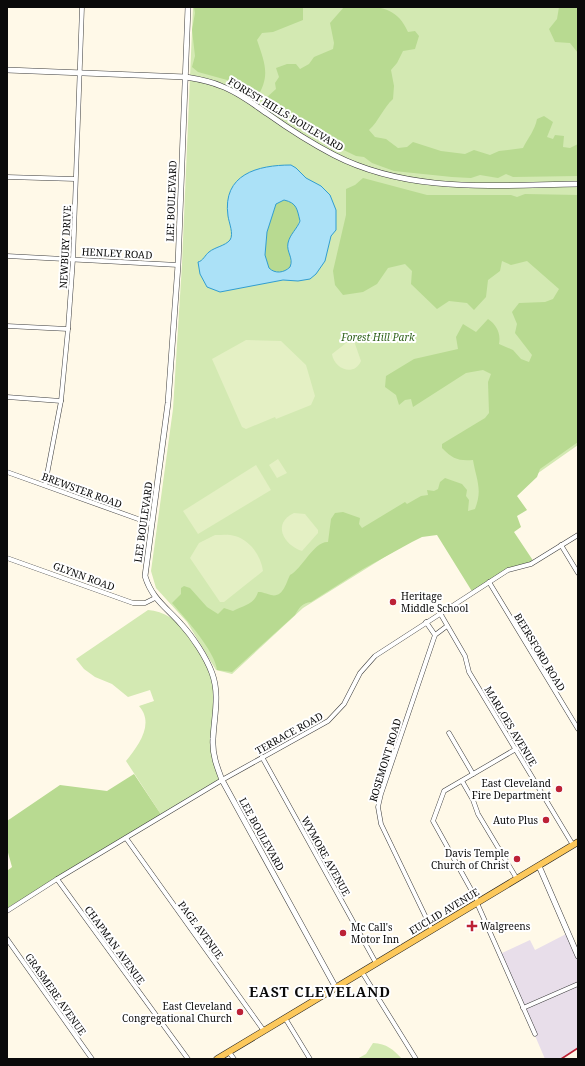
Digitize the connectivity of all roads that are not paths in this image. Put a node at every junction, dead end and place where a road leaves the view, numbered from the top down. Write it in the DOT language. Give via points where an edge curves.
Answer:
graph roads {
  1 [pos="82,7"];
  2 [pos="188,7"];
  3 [pos="7,70"];
  4 [pos="80,73"];
  5 [pos="186,77"];
  6 [pos="7,177"];
  7 [pos="75,179"];
  8 [pos="578,184"];
  9 [pos="7,256"];
  10 [pos="73,259"];
  11 [pos="178,265"];
  12 [pos="7,326"];
  13 [pos="68,328"];
  14 [pos="7,397"];
  15 [pos="61,401"];
  16 [pos="7,472"];
  17 [pos="45,485"];
  18 [pos="152,524"];
  19 [pos="578,535"];
  20 [pos="561,545"];
  21 [pos="7,558"];
  22 [pos="578,573"];
  23 [pos="489,582"];
  24 [pos="155,598"];
  25 [pos="440,613"];
  26 [pos="426,622"];
  27 [pos="447,626"];
  28 [pos="435,635"];
  29 [pos="578,729"];
  30 [pos="449,733"];
  31 [pos="516,749"];
  32 [pos="262,757"];
  33 [pos="473,774"];
  34 [pos="222,780"];
  35 [pos="462,781"];
  36 [pos="126,838"];
  37 [pos="575,843"];
  38 [pos="539,866"];
  39 [pos="57,879"];
  40 [pos="517,879"];
  41 [pos="478,903"];
  42 [pos="7,911"];
  43 [pos="433,931"];
  44 [pos="7,939"];
  45 [pos="578,956"];
  46 [pos="376,963"];
  47 [pos="362,972"];
  48 [pos="578,984"];
  49 [pos="336,988"];
  50 [pos="523,1008"];
  51 [pos="285,1018"];
  52 [pos="264,1031"];
  53 [pos="534,1034"];
  54 [pos="229,1052"];
  55 [pos="92,1059"];
  56 [pos="188,1059"];
  57 [pos="217,1059"];
  58 [pos="234,1059"];
  59 [pos="310,1059"];
  60 [pos="416,1059"];
  1 -- 4 [label="street, NEWBURY DRIVE"];
  2 -- 5 [label="street, LEE BOULEVARD"];
  3 -- 4 [label="street, FOREST HILLS BOULEVARD"];
  4 -- 5 [label="street, FOREST HILLS BOULEVARD"];
  4 -- 7 [label="street, NEWBURY DRIVE"];
  5 -- 8 [label="street, FOREST HILLS BOULEVARD" via="208,81 233,91 318,146 384,174 420,182 453,185"];
  5 -- 11 [label="street, LEE BOULEVARD"];
  6 -- 7 [label="street"];
  7 -- 10 [label="street, NEWBURY DRIVE"];
  9 -- 10 [label="street, HENLEY ROAD"];
  10 -- 11 [label="street, HENLEY ROAD"];
  10 -- 13 [label="street, NEWBURY DRIVE"];
  11 -- 18 [label="street, LEE BOULEVARD" via="168,404"];
  12 -- 13 [label="street"];
  13 -- 15 [label="street, NEWBURY DRIVE"];
  14 -- 15 [label="street"];
  15 -- 17 [label="street, NEWBURY DRIVE"];
  16 -- 17 [label="street, BREWSTER ROAD"];
  17 -- 18 [label="street, BREWSTER ROAD"];
  18 -- 24 [label="street, LEE BOULEVARD" via="145,576"];
  19 -- 20 [label="street, TERRACE ROAD"];
  20 -- 22 [label="street"];
  20 -- 23 [label="street, TERRACE ROAD" via="532,564 508,570"];
  21 -- 24 [label="street, GLYNN ROAD" via="133,603 146,603"];
  23 -- 25 [label="street, TERRACE ROAD"];
  23 -- 29 [label="street, BEERSFORD ROAD"];
  24 -- 34 [label="street, LEE BOULEVARD" via="182,625 212,672 216,694 213,749"];
  25 -- 26 [label="street, TERRACE ROAD"];
  25 -- 27 [label="street, MARLOES AVENUE"];
  26 -- 28 [label="street"];
  26 -- 32 [label="street, TERRACE ROAD" via="370,661 334,716"];
  27 -- 28 [label="street"];
  27 -- 31 [label="street, MARLOES AVENUE" via="465,656 469,672"];
  28 -- 43 [label="street, ROSEMONT ROAD" via="378,807 381,824"];
  30 -- 33 [label="street"];
  31 -- 33 [label="street"];
  31 -- 37 [label="street, MARLOES AVENUE"];
  32 -- 34 [label="street, TERRACE ROAD"];
  32 -- 46 [label="street, WYMORE AVENUE"];
  33 -- 35 [label="street"];
  34 -- 36 [label="street, TERRACE ROAD"];
  34 -- 49 [label="street, LEE BOULEVARD"];
  35 -- 40 [label="street" via="478,814"];
  35 -- 41 [label="street" via="444,791 433,823"];
  36 -- 39 [label="street, TERRACE ROAD"];
  36 -- 52 [label="street, PAGE AVENUE"];
  37 -- 38 [label="main road, EUCLID AVENUE"];
  38 -- 40 [label="main road, EUCLID AVENUE"];
  38 -- 45 [label="street"];
  39 -- 42 [label="street, TERRACE ROAD"];
  39 -- 56 [label="street, CHAPMAN AVENUE"];
  40 -- 41 [label="main road, EUCLID AVENUE"];
  41 -- 43 [label="main road, EUCLID AVENUE"];
  41 -- 50 [label="street"];
  43 -- 46 [label="main road, EUCLID AVENUE"];
  44 -- 55 [label="street, GRASMERE AVENUE"];
  46 -- 47 [label="main road, EUCLID AVENUE"];
  47 -- 49 [label="main road, EUCLID AVENUE"];
  47 -- 60 [label="street"];
  48 -- 50 [label="street"];
  49 -- 51 [label="main road, EUCLID AVENUE"];
  50 -- 53 [label="street"];
  51 -- 52 [label="main road, EUCLID AVENUE"];
  51 -- 59 [label="street"];
  52 -- 54 [label="main road, EUCLID AVENUE"];
  54 -- 57 [label="main road, EUCLID AVENUE"];
  54 -- 58 [label="street"];
}
